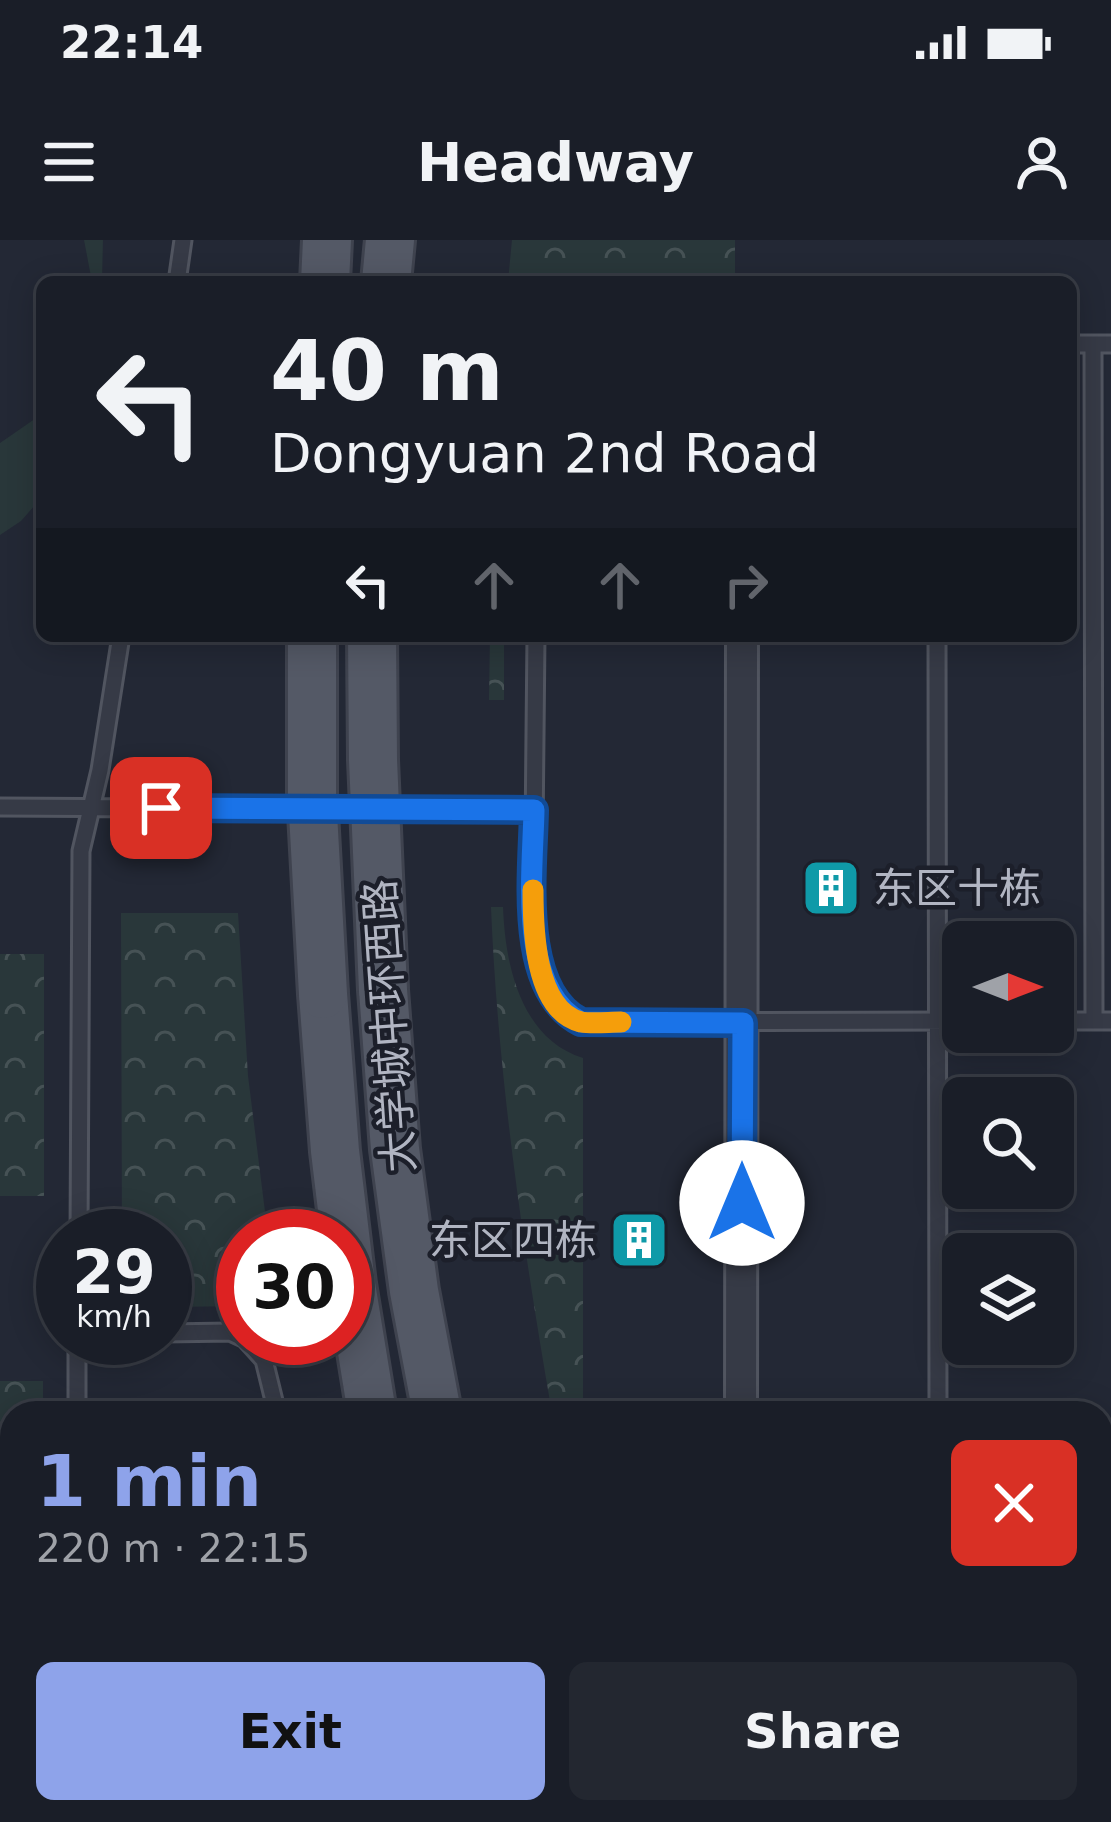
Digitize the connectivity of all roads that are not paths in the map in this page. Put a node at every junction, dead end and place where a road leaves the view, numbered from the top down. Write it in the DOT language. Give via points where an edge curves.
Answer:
graph roads {
  1 [pos="183,240"];
  2 [pos="327,240"];
  3 [pos="390,240"];
  4 [pos="178,276"];
  5 [pos="325,276"];
  6 [pos="387,276"];
  7 [pos="1102,344"];
  8 [pos="121,642"];
  9 [pos="312,642"];
  10 [pos="372,642"];
  11 [pos="536,642"];
  12 [pos="742,642"];
  13 [pos="937,642"];
  14 [pos="0,807"];
  15 [pos="92,807"];
  16 [pos="534,810"];
  17 [pos="1102,1021"];
  18 [pos="938,1022"];
  19 [pos="942,1022"];
  20 [pos="743,1023"];
  21 [pos="79,1209"];
  22 [pos="77,1365"];
  23 [pos="265,1365"];
  24 [pos="77,1401"];
  25 [pos="274,1401"];
  26 [pos="370,1401"];
  27 [pos="435,1401"];
  28 [pos="742,1401"];
  29 [pos="938,1401"];
  1 -- 4 [label="lane"];
  2 -- 5 [label="main road"];
  3 -- 6 [label="main road"];
  7 -- 17 [label="lane"];
  8 -- 15 [label="lane"];
  9 -- 26 [label="main road, 大学城中环西路, bridge" via="322,994"];
  10 -- 27 [label="main road, 大学城中环西路, bridge" via="395,1148"];
  11 -- 16 [label="lane"];
  12 -- 20 [label="street"];
  13 -- 18 [label="lane"];
  14 -- 15 [label="lane"];
  15 -- 16 [label="lane"];
  15 -- 21 [label="lane" via="82,851"];
  16 -- 20 [label="lane" via="535,950 563,1011 581,1022"];
  18 -- 19 [label="lane"];
  18 -- 20 [label="lane"];
  18 -- 29 [label="lane"];
  20 -- 28 [label="street"];
  22 -- 24 [label="lane"];
  23 -- 25 [label="lane"];
}
